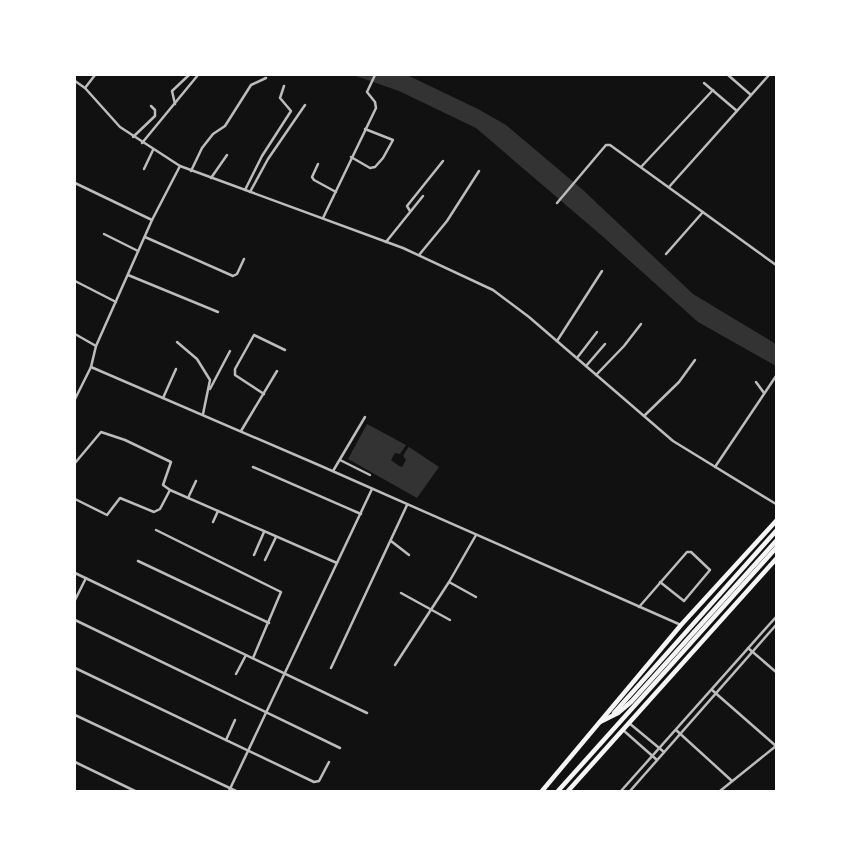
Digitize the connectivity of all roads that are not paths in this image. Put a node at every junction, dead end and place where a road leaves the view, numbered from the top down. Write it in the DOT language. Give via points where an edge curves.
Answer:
graph roads {
  1 [pos="95,75"];
  2 [pos="189,75"];
  3 [pos="198,75"];
  4 [pos="375,75"];
  5 [pos="728,75"];
  6 [pos="763,75"];
  7 [pos="767,76"];
  8 [pos="266,78"];
  9 [pos="76,81"];
  10 [pos="704,83"];
  11 [pos="284,86"];
  12 [pos="85,88"];
  13 [pos="712,90"];
  14 [pos="751,95"];
  15 [pos="175,104"];
  16 [pos="305,105"];
  17 [pos="150,106"];
  18 [pos="737,111"];
  19 [pos="365,129"];
  20 [pos="133,136"];
  21 [pos="142,143"];
  22 [pos="153,150"];
  23 [pos="226,155"];
  24 [pos="351,157"];
  25 [pos="444,161"];
  26 [pos="318,164"];
  27 [pos="180,166"];
  28 [pos="641,167"];
  29 [pos="144,169"];
  30 [pos="191,170"];
  31 [pos="479,171"];
  32 [pos="211,178"];
  33 [pos="75,183"];
  34 [pos="669,188"];
  35 [pos="244,190"];
  36 [pos="250,192"];
  37 [pos="336,192"];
  38 [pos="423,196"];
  39 [pos="557,203"];
  40 [pos="410,211"];
  41 [pos="703,212"];
  42 [pos="323,218"];
  43 [pos="152,220"];
  44 [pos="104,234"];
  45 [pos="145,237"];
  46 [pos="386,242"];
  47 [pos="138,251"];
  48 [pos="666,254"];
  49 [pos="418,255"];
  50 [pos="244,259"];
  51 [pos="776,265"];
  52 [pos="602,271"];
  53 [pos="128,275"];
  54 [pos="75,281"];
  55 [pos="116,302"];
  56 [pos="218,312"];
  57 [pos="641,324"];
  58 [pos="597,332"];
  59 [pos="75,334"];
  60 [pos="557,341"];
  61 [pos="176,342"];
  62 [pos="605,344"];
  63 [pos="96,346"];
  64 [pos="285,350"];
  65 [pos="230,351"];
  66 [pos="577,358"];
  67 [pos="694,360"];
  68 [pos="586,366"];
  69 [pos="91,368"];
  70 [pos="176,369"];
  71 [pos="277,372"];
  72 [pos="596,375"];
  73 [pos="776,376"];
  74 [pos="756,382"];
  75 [pos="210,390"];
  76 [pos="264,394"];
  77 [pos="764,394"];
  78 [pos="163,398"];
  79 [pos="75,399"];
  80 [pos="203,414"];
  81 [pos="365,417"];
  82 [pos="644,417"];
  83 [pos="241,432"];
  84 [pos="340,460"];
  85 [pos="75,463"];
  86 [pos="253,467"];
  87 [pos="715,467"];
  88 [pos="333,471"];
  89 [pos="370,475"];
  90 [pos="196,481"];
  91 [pos="372,489"];
  92 [pos="170,490"];
  93 [pos="188,498"];
  94 [pos="75,499"];
  95 [pos="776,504"];
  96 [pos="407,505"];
  97 [pos="218,511"];
  98 [pos="361,514"];
  99 [pos="776,521"];
  100 [pos="213,522"];
  101 [pos="156,530"];
  102 [pos="776,531"];
  103 [pos="264,532"];
  104 [pos="476,535"];
  105 [pos="276,536"];
  106 [pos="390,541"];
  107 [pos="776,541"];
  108 [pos="776,548"];
  109 [pos="409,555"];
  110 [pos="254,556"];
  111 [pos="776,558"];
  112 [pos="265,560"];
  113 [pos="138,561"];
  114 [pos="336,563"];
  115 [pos="75,573"];
  116 [pos="86,578"];
  117 [pos="449,582"];
  118 [pos="660,582"];
  119 [pos="401,593"];
  120 [pos="476,597"];
  121 [pos="75,600"];
  122 [pos="638,606"];
  123 [pos="430,609"];
  124 [pos="776,617"];
  125 [pos="75,620"];
  126 [pos="450,620"];
  127 [pos="269,623"];
  128 [pos="681,625"];
  129 [pos="776,625"];
  130 [pos="748,648"];
  131 [pos="752,652"];
  132 [pos="246,655"];
  133 [pos="253,658"];
  134 [pos="395,665"];
  135 [pos="75,668"];
  136 [pos="331,668"];
  137 [pos="776,672"];
  138 [pos="236,674"];
  139 [pos="284,674"];
  140 [pos="712,690"];
  141 [pos="716,694"];
  142 [pos="266,713"];
  143 [pos="367,713"];
  144 [pos="75,715"];
  145 [pos="611,716"];
  146 [pos="235,720"];
  147 [pos="598,722"];
  148 [pos="629,723"];
  149 [pos="623,730"];
  150 [pos="676,730"];
  151 [pos="680,734"];
  152 [pos="226,740"];
  153 [pos="649,741"];
  154 [pos="643,747"];
  155 [pos="340,748"];
  156 [pos="659,749"];
  157 [pos="248,750"];
  158 [pos="664,752"];
  159 [pos="653,756"];
  160 [pos="657,760"];
  161 [pos="75,762"];
  162 [pos="329,762"];
  163 [pos="732,781"];
  164 [pos="625,786"];
  165 [pos="229,790"];
  166 [pos="136,791"];
  167 [pos="236,791"];
  168 [pos="542,791"];
  169 [pos="558,791"];
  170 [pos="568,791"];
  171 [pos="621,791"];
  172 [pos="630,791"];
  173 [pos="720,791"];
  1 -- 12 [label="street"];
  2 -- 15 [label="street" via="172,90"];
  3 -- 15 [label="street"];
  4 -- 19 [label="street" via="368,96 377,105"];
  5 -- 14 [label="street"];
  6 -- 7 [label="street"];
  7 -- 14 [label="street"];
  8 -- 30 [label="street" via="251,85 225,126 213,134 202,148"];
  9 -- 12 [label="street"];
  10 -- 13 [label="street"];
  11 -- 35 [label="street" via="280,98 291,111"];
  12 -- 20 [label="street" via="120,127"];
  13 -- 18 [label="street"];
  13 -- 28 [label="street"];
  14 -- 18 [label="street"];
  15 -- 21 [label="street"];
  16 -- 36 [label="street"];
  17 -- 20 [label="street" via="155,116"];
  18 -- 34 [label="street"];
  19 -- 24 [label="street"];
  19 -- 24 [label="street" via="393,140 375,167 370,168"];
  20 -- 21 [label="street"];
  21 -- 22 [label="street"];
  22 -- 27 [label="street"];
  22 -- 29 [label="street"];
  23 -- 32 [label="street"];
  24 -- 37 [label="street"];
  25 -- 40 [label="street" via="408,206"];
  26 -- 37 [label="street" via="312,177"];
  27 -- 30 [label="street"];
  27 -- 43 [label="street"];
  28 -- 34 [label="street"];
  28 -- 39 [label="street" via="608,144"];
  30 -- 32 [label="street"];
  31 -- 49 [label="street" via="447,222"];
  32 -- 35 [label="street"];
  33 -- 43 [label="street"];
  34 -- 41 [label="street"];
  35 -- 36 [label="street"];
  36 -- 42 [label="street"];
  37 -- 42 [label="street"];
  38 -- 40 [label="street"];
  40 -- 46 [label="street"];
  41 -- 48 [label="street"];
  41 -- 51 [label="street"];
  42 -- 46 [label="street"];
  43 -- 45 [label="street"];
  44 -- 47 [label="street"];
  45 -- 47 [label="street"];
  45 -- 50 [label="street" via="233,276"];
  46 -- 49 [label="street"];
  47 -- 53 [label="street"];
  49 -- 60 [label="street" via="493,290"];
  52 -- 60 [label="street"];
  53 -- 55 [label="street"];
  53 -- 56 [label="street"];
  54 -- 55 [label="street"];
  55 -- 63 [label="street"];
  57 -- 72 [label="street"];
  58 -- 66 [label="street"];
  59 -- 63 [label="street"];
  60 -- 66 [label="street"];
  61 -- 75 [label="street" via="202,365 210,380"];
  62 -- 68 [label="street"];
  63 -- 69 [label="street"];
  64 -- 76 [label="street" via="254,334 234,369 235,375"];
  65 -- 75 [label="street"];
  66 -- 68 [label="street"];
  67 -- 82 [label="street" via="680,382"];
  68 -- 72 [label="street"];
  69 -- 78 [label="street"];
  69 -- 79 [label="street"];
  70 -- 78 [label="street"];
  71 -- 76 [label="street"];
  72 -- 82 [label="street"];
  73 -- 77 [label="street"];
  74 -- 77 [label="street"];
  75 -- 80 [label="street"];
  76 -- 83 [label="street"];
  77 -- 87 [label="street"];
  78 -- 80 [label="street"];
  80 -- 83 [label="street"];
  81 -- 84 [label="street"];
  82 -- 87 [label="street" via="673,441"];
  83 -- 88 [label="street"];
  84 -- 88 [label="street"];
  84 -- 89 [label="street"];
  85 -- 92 [label="street" via="99,434 105,432 171,462 164,485"];
  86 -- 98 [label="street"];
  87 -- 95 [label="street"];
  88 -- 91 [label="street"];
  90 -- 93 [label="street"];
  91 -- 96 [label="street"];
  91 -- 98 [label="street"];
  92 -- 93 [label="street"];
  92 -- 94 [label="street" via="160,509 154,512 120,498 107,515"];
  93 -- 97 [label="street"];
  96 -- 104 [label="street"];
  96 -- 106 [label="street"];
  97 -- 100 [label="street"];
  97 -- 103 [label="street"];
  98 -- 114 [label="street"];
  99 -- 128 [label="main road"];
  101 -- 127 [label="street" via="279,590 281,596"];
  102 -- 145 [label="main road"];
  103 -- 105 [label="street"];
  103 -- 110 [label="street"];
  104 -- 117 [label="street"];
  104 -- 122 [label="street"];
  105 -- 112 [label="street"];
  105 -- 114 [label="street"];
  106 -- 109 [label="street"];
  106 -- 136 [label="street"];
  107 -- 145 [label="main road" via="630,702"];
  108 -- 169 [label="main road"];
  111 -- 148 [label="main road"];
  113 -- 127 [label="street"];
  114 -- 139 [label="street"];
  115 -- 116 [label="street"];
  116 -- 121 [label="street"];
  116 -- 132 [label="street"];
  117 -- 120 [label="street"];
  117 -- 123 [label="street"];
  118 -- 118 [label="street" via="687,552 710,570 684,601"];
  118 -- 122 [label="street"];
  119 -- 123 [label="street"];
  122 -- 128 [label="street"];
  123 -- 126 [label="street"];
  123 -- 134 [label="street"];
  124 -- 130 [label="street"];
  125 -- 142 [label="street"];
  127 -- 133 [label="street"];
  128 -- 147 [label="main road"];
  129 -- 131 [label="street"];
  130 -- 131 [label="street"];
  130 -- 140 [label="street"];
  131 -- 137 [label="street"];
  131 -- 141 [label="street"];
  132 -- 133 [label="street"];
  132 -- 138 [label="street"];
  133 -- 139 [label="street"];
  135 -- 152 [label="street"];
  139 -- 142 [label="street"];
  139 -- 143 [label="street"];
  140 -- 141 [label="street"];
  140 -- 150 [label="street"];
  141 -- 151 [label="street"];
  141 -- 163 [label="street" via="776,746"];
  142 -- 155 [label="street"];
  142 -- 157 [label="street"];
  144 -- 165 [label="street"];
  145 -- 147 [label="main road"];
  146 -- 152 [label="street"];
  147 -- 168 [label="main road"];
  148 -- 149 [label="main road"];
  148 -- 153 [label="street"];
  149 -- 154 [label="street"];
  149 -- 170 [label="main road"];
  150 -- 151 [label="street"];
  150 -- 156 [label="street"];
  151 -- 158 [label="street"];
  151 -- 163 [label="street"];
  152 -- 157 [label="street"];
  153 -- 154 [label="street"];
  153 -- 156 [label="street"];
  154 -- 159 [label="street"];
  156 -- 158 [label="street"];
  156 -- 159 [label="street"];
  157 -- 162 [label="street" via="314,782 319,781"];
  157 -- 165 [label="street"];
  158 -- 160 [label="street"];
  159 -- 160 [label="street"];
  159 -- 164 [label="street"];
  160 -- 172 [label="street"];
  161 -- 166 [label="street"];
  163 -- 173 [label="street"];
  164 -- 171 [label="street"];
  164 -- 172 [label="street"];
  165 -- 167 [label="street"];
}
